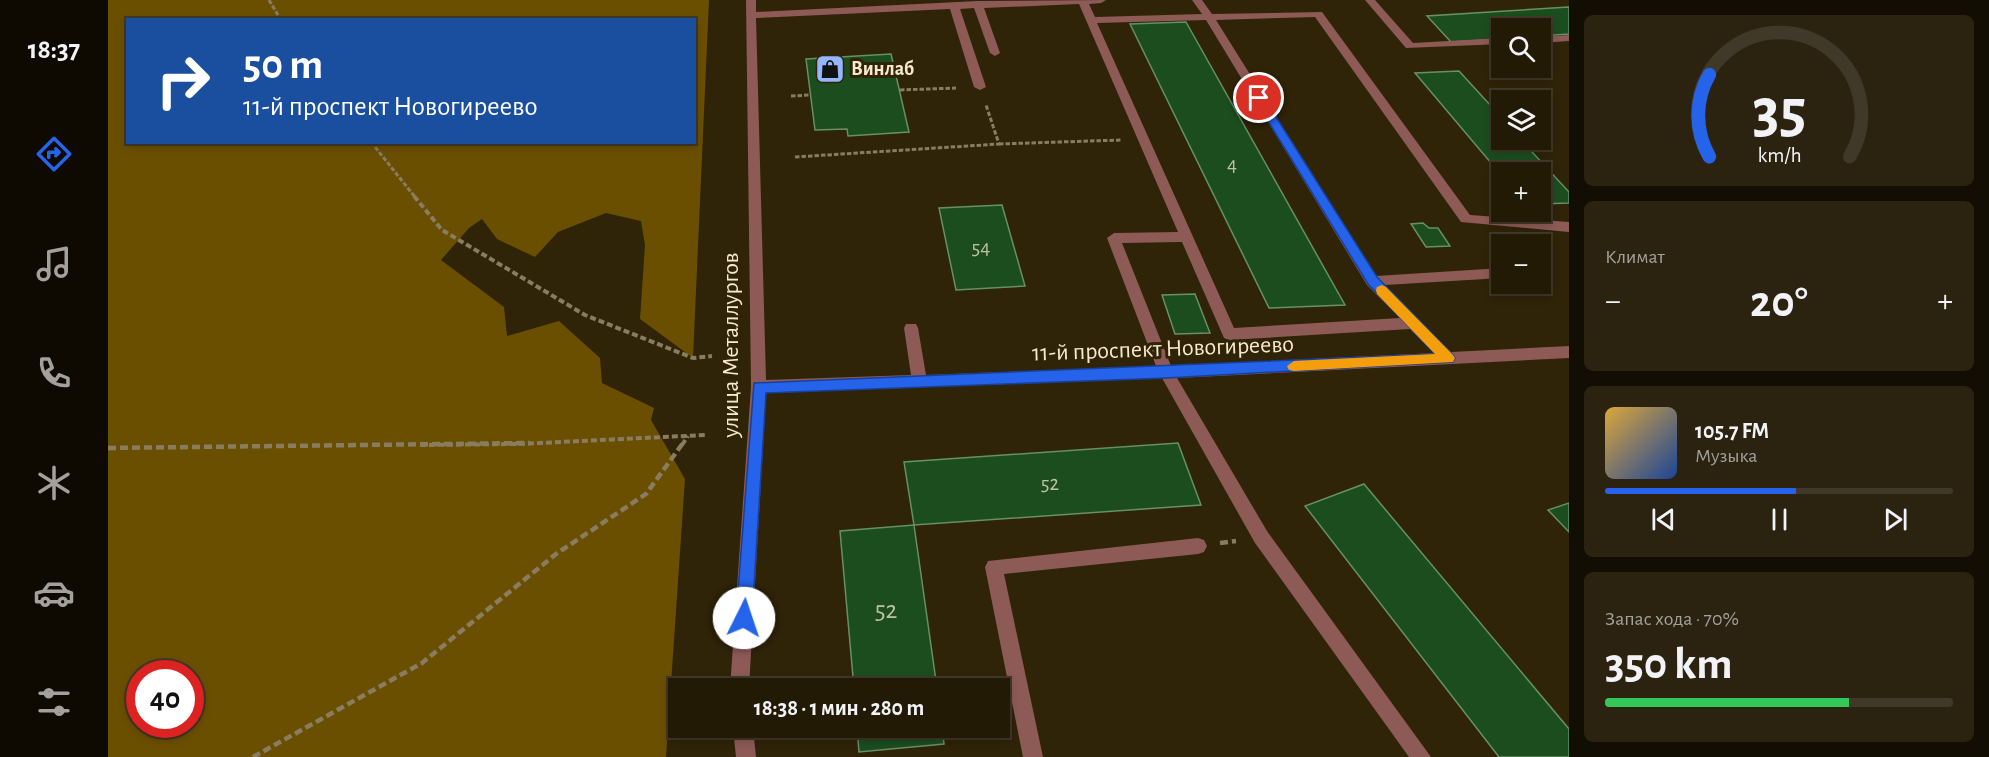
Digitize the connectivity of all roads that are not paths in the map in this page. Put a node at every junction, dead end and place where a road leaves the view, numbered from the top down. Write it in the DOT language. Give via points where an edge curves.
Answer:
graph roads {
  1 [pos="751,0"];
  2 [pos="1083,0"];
  3 [pos="1101,0"];
  4 [pos="1197,0"];
  5 [pos="1370,0"];
  6 [pos="978,4"];
  7 [pos="954,5"];
  8 [pos="751,15"];
  9 [pos="1209,17"];
  10 [pos="1092,20"];
  11 [pos="1569,39"];
  12 [pos="1551,40"];
  13 [pos="1491,42"];
  14 [pos="995,53"];
  15 [pos="980,87"];
  16 [pos="1569,227"];
  17 [pos="1187,237"];
  18 [pos="1491,274"];
  19 [pos="1372,280"];
  20 [pos="1413,323"];
  21 [pos="911,328"];
  22 [pos="1569,352"];
  23 [pos="1448,358"];
  24 [pos="1166,372"];
  25 [pos="919,381"];
  26 [pos="759,387"];
  27 [pos="1198,546"];
  28 [pos="740,678"];
  29 [pos="744,738"];
  30 [pos="746,757"];
  31 [pos="1033,757"];
  32 [pos="1421,757"];
  1 -- 8 [label="street, улица Металлургов"];
  2 -- 3 [label="street"];
  2 -- 6 [label="street"];
  2 -- 10 [label="street"];
  4 -- 9 [label="street"];
  5 -- 13 [label="street" via="1410,46"];
  6 -- 7 [label="street"];
  6 -- 14 [label="street"];
  7 -- 8 [label="street"];
  7 -- 15 [label="street"];
  8 -- 26 [label="street, улица Металлургов"];
  9 -- 10 [label="street"];
  9 -- 16 [label="street" via="1318,14 1466,219"];
  9 -- 19 [label="street"];
  10 -- 17 [label="street"];
  11 -- 12 [label="street"];
  17 -- 20 [label="street" via="1229,334"];
  17 -- 24 [label="street" via="1114,238"];
  18 -- 19 [label="street"];
  19 -- 20 [label="street"];
  20 -- 23 [label="street"];
  21 -- 25 [label="street"];
  22 -- 23 [label="street, 11-й проспект Новогиреево"];
  23 -- 24 [label="street, 11-й проспект Новогиреево"];
  24 -- 25 [label="street, 11-й проспект Новогиреево"];
  24 -- 32 [label="street" via="1261,537"];
  25 -- 26 [label="street, 11-й проспект Новогиреево"];
  26 -- 28 [label="street, улица Металлургов"];
  27 -- 31 [label="street" via="994,567"];
  29 -- 30 [label="street"];
}
